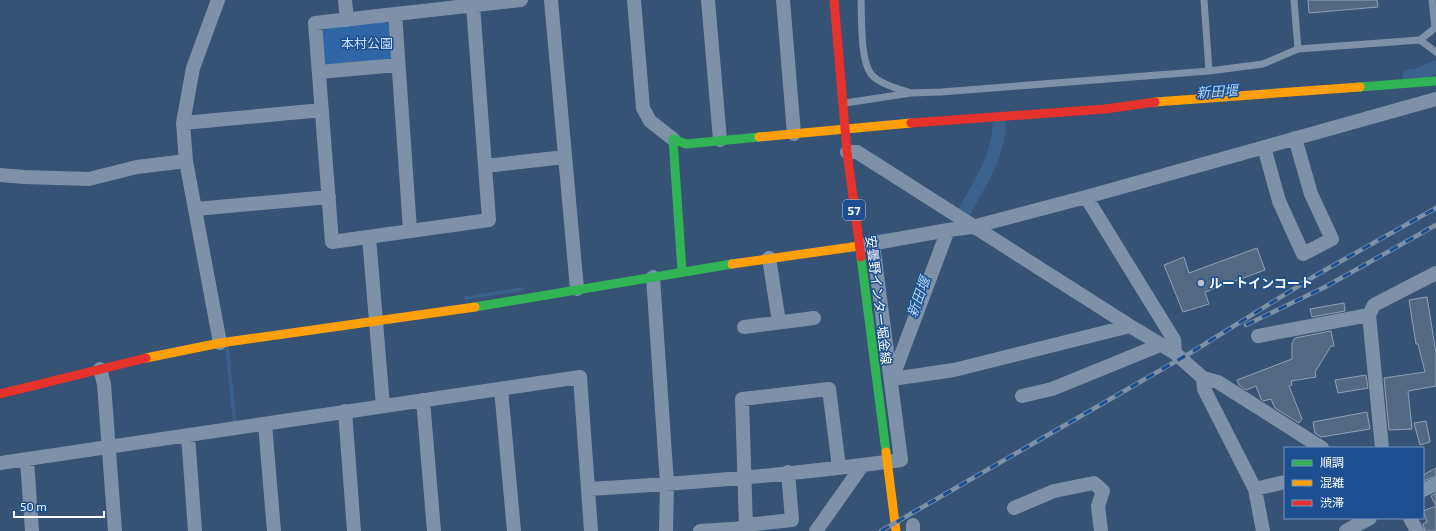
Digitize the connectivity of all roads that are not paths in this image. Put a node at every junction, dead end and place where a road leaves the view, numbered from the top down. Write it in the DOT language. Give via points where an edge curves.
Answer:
graph roads {
  1 [pos="218,0"];
  2 [pos="345,0"];
  3 [pos="521,0"];
  4 [pos="551,0"];
  5 [pos="634,0"];
  6 [pos="708,0"];
  7 [pos="783,0"];
  8 [pos="834,0"];
  9 [pos="861,0"];
  10 [pos="1204,0"];
  11 [pos="1294,0"];
  12 [pos="1432,0"];
  13 [pos="473,5"];
  14 [pos="395,14"];
  15 [pos="347,20"];
  16 [pos="1420,40"];
  17 [pos="1298,49"];
  18 [pos="1436,52"];
  19 [pos="398,66"];
  20 [pos="1209,71"];
  21 [pos="319,72"];
  22 [pos="1436,81"];
  23 [pos="911,93"];
  24 [pos="1436,99"];
  25 [pos="842,103"];
  26 [pos="322,110"];
  27 [pos="183,123"];
  28 [pos="845,130"];
  29 [pos="794,134"];
  30 [pos="1295,138"];
  31 [pos="673,139"];
  32 [pos="720,140"];
  33 [pos="1264,147"];
  34 [pos="847,152"];
  35 [pos="565,157"];
  36 [pos="186,161"];
  37 [pos="485,166"];
  38 [pos="0,175"];
  39 [pos="329,196"];
  40 [pos="1086,197"];
  41 [pos="196,209"];
  42 [pos="972,226"];
  43 [pos="410,230"];
  44 [pos="948,230"];
  45 [pos="369,237"];
  46 [pos="873,244"];
  47 [pos="854,246"];
  48 [pos="769,258"];
  49 [pos="682,271"];
  50 [pos="1436,273"];
  51 [pos="653,277"];
  52 [pos="577,289"];
  53 [pos="1369,315"];
  54 [pos="814,318"];
  55 [pos="376,321"];
  56 [pos="779,322"];
  57 [pos="1130,326"];
  58 [pos="744,327"];
  59 [pos="1258,336"];
  60 [pos="220,343"];
  61 [pos="1160,345"];
  62 [pos="1175,353"];
  63 [pos="100,369"];
  64 [pos="1203,378"];
  65 [pos="892,379"];
  66 [pos="501,388"];
  67 [pos="0,394"];
  68 [pos="1022,396"];
  69 [pos="423,400"];
  70 [pos="383,406"];
  71 [pos="345,411"];
  72 [pos="265,424"];
  73 [pos="188,435"];
  74 [pos="109,447"];
  75 [pos="1320,447"];
  76 [pos="1382,447"];
  77 [pos="27,460"];
  78 [pos="0,463"];
  79 [pos="877,464"];
  80 [pos="862,466"];
  81 [pos="839,467"];
  82 [pos="788,472"];
  83 [pos="745,477"];
  84 [pos="1284,482"];
  85 [pos="667,484"];
  86 [pos="1436,484"];
  87 [pos="589,489"];
  88 [pos="1255,489"];
  89 [pos="1424,490"];
  90 [pos="1014,508"];
  91 [pos="1368,519"];
  92 [pos="1410,519"];
  93 [pos="746,525"];
  94 [pos="32,531"];
  95 [pos="114,531"];
  96 [pos="195,531"];
  97 [pos="274,531"];
  98 [pos="354,531"];
  99 [pos="434,531"];
  100 [pos="514,531"];
  101 [pos="591,531"];
  102 [pos="666,531"];
  103 [pos="700,531"];
  104 [pos="816,531"];
  105 [pos="896,531"];
  106 [pos="1101,531"];
  107 [pos="1263,531"];
  108 [pos="1346,531"];
  109 [pos="1416,531"];
  1 -- 27 [label="street" via="193,68"];
  2 -- 15 [label="street"];
  3 -- 13 [label="street"];
  4 -- 35 [label="street"];
  5 -- 31 [label="street" via="643,108 650,121"];
  6 -- 32 [label="street"];
  7 -- 29 [label="street"];
  8 -- 25 [label="street, 安曇野インター堀金線 / 57"];
  9 -- 23 [label="lane" via="865,61 872,75"];
  10 -- 20 [label="lane"];
  11 -- 17 [label="lane"];
  12 -- 16 [label="lane" via="1434,28"];
  13 -- 14 [label="street"];
  13 -- 37 [label="street"];
  14 -- 15 [label="street"];
  14 -- 19 [label="street"];
  15 -- 21 [label="street" via="315,23"];
  16 -- 17 [label="lane"];
  16 -- 18 [label="lane"];
  17 -- 20 [label="lane" via="1263,64"];
  19 -- 21 [label="street"];
  19 -- 43 [label="street"];
  20 -- 23 [label="lane"];
  21 -- 26 [label="street"];
  22 -- 28 [label="street" via="864,126"];
  23 -- 25 [label="lane"];
  24 -- 30 [label="street"];
  25 -- 28 [label="street, 安曇野インター堀金線 / 57"];
  26 -- 27 [label="street"];
  26 -- 39 [label="street"];
  27 -- 36 [label="street"];
  28 -- 29 [label="street"];
  28 -- 34 [label="street, 安曇野インター堀金線 / 57"];
  29 -- 32 [label="street"];
  30 -- 33 [label="street"];
  30 -- 33 [label="street" via="1311,194 1332,239 1303,254 1279,201"];
  31 -- 32 [label="street" via="686,144"];
  31 -- 49 [label="street"];
  33 -- 40 [label="street"];
  34 -- 42 [label="street" via="857,152"];
  34 -- 47 [label="street, 安曇野インター堀金線 / 57"];
  35 -- 37 [label="street"];
  35 -- 52 [label="street"];
  36 -- 38 [label="street" via="137,167 89,179"];
  36 -- 41 [label="street"];
  37 -- 43 [label="street" via="489,220"];
  39 -- 41 [label="street"];
  39 -- 45 [label="street" via="332,242"];
  40 -- 42 [label="street"];
  40 -- 62 [label="street" via="1174,340"];
  41 -- 60 [label="street"];
  42 -- 44 [label="street"];
  42 -- 57 [label="street"];
  43 -- 45 [label="street"];
  44 -- 46 [label="street"];
  44 -- 65 [label="street"];
  45 -- 55 [label="street"];
  46 -- 47 [label="street"];
  46 -- 65 [label="street"];
  47 -- 48 [label="street"];
  47 -- 79 [label="street"];
  47 -- 105 [label="street, 安曇野インター堀金線 / 57"];
  48 -- 49 [label="street"];
  48 -- 56 [label="street"];
  49 -- 51 [label="street"];
  50 -- 53 [label="street" via="1374,305"];
  51 -- 52 [label="street"];
  51 -- 85 [label="street"];
  52 -- 55 [label="street" via="498,304"];
  53 -- 59 [label="street"];
  53 -- 76 [label="street"];
  54 -- 56 [label="street"];
  55 -- 60 [label="street"];
  55 -- 70 [label="street"];
  56 -- 58 [label="street"];
  57 -- 61 [label="street"];
  57 -- 65 [label="street" via="954,370"];
  60 -- 63 [label="street"];
  61 -- 62 [label="street"];
  61 -- 68 [label="street" via="1052,389"];
  62 -- 64 [label="street"];
  63 -- 67 [label="street"];
  63 -- 74 [label="street" via="104,384"];
  64 -- 75 [label="street" via="1218,382"];
  64 -- 88 [label="street" via="1204,389"];
  65 -- 79 [label="street" via="901,460"];
  66 -- 69 [label="street"];
  66 -- 87 [label="street" via="580,377"];
  66 -- 100 [label="street"];
  69 -- 70 [label="street"];
  69 -- 99 [label="street"];
  70 -- 71 [label="street"];
  71 -- 72 [label="street"];
  71 -- 98 [label="street"];
  72 -- 73 [label="street"];
  72 -- 97 [label="street"];
  73 -- 74 [label="street"];
  73 -- 96 [label="street"];
  74 -- 77 [label="street"];
  74 -- 95 [label="street"];
  77 -- 78 [label="street"];
  77 -- 94 [label="street"];
  79 -- 80 [label="street"];
  80 -- 81 [label="street"];
  80 -- 104 [label="street"];
  81 -- 82 [label="street"];
  81 -- 83 [label="street" via="830,389 742,399"];
  82 -- 83 [label="street"];
  82 -- 93 [label="street" via="792,520"];
  83 -- 85 [label="street"];
  83 -- 93 [label="street"];
  84 -- 88 [label="street"];
  85 -- 87 [label="street"];
  85 -- 102 [label="street"];
  86 -- 89 [label="street"];
  87 -- 101 [label="street"];
  88 -- 107 [label="street"];
  90 -- 106 [label="street" via="1054,491 1094,482 1103,492 1098,506"];
  91 -- 108 [label="street"];
  92 -- 109 [label="street"];
  93 -- 103 [label="street" via="746,528"];
}
